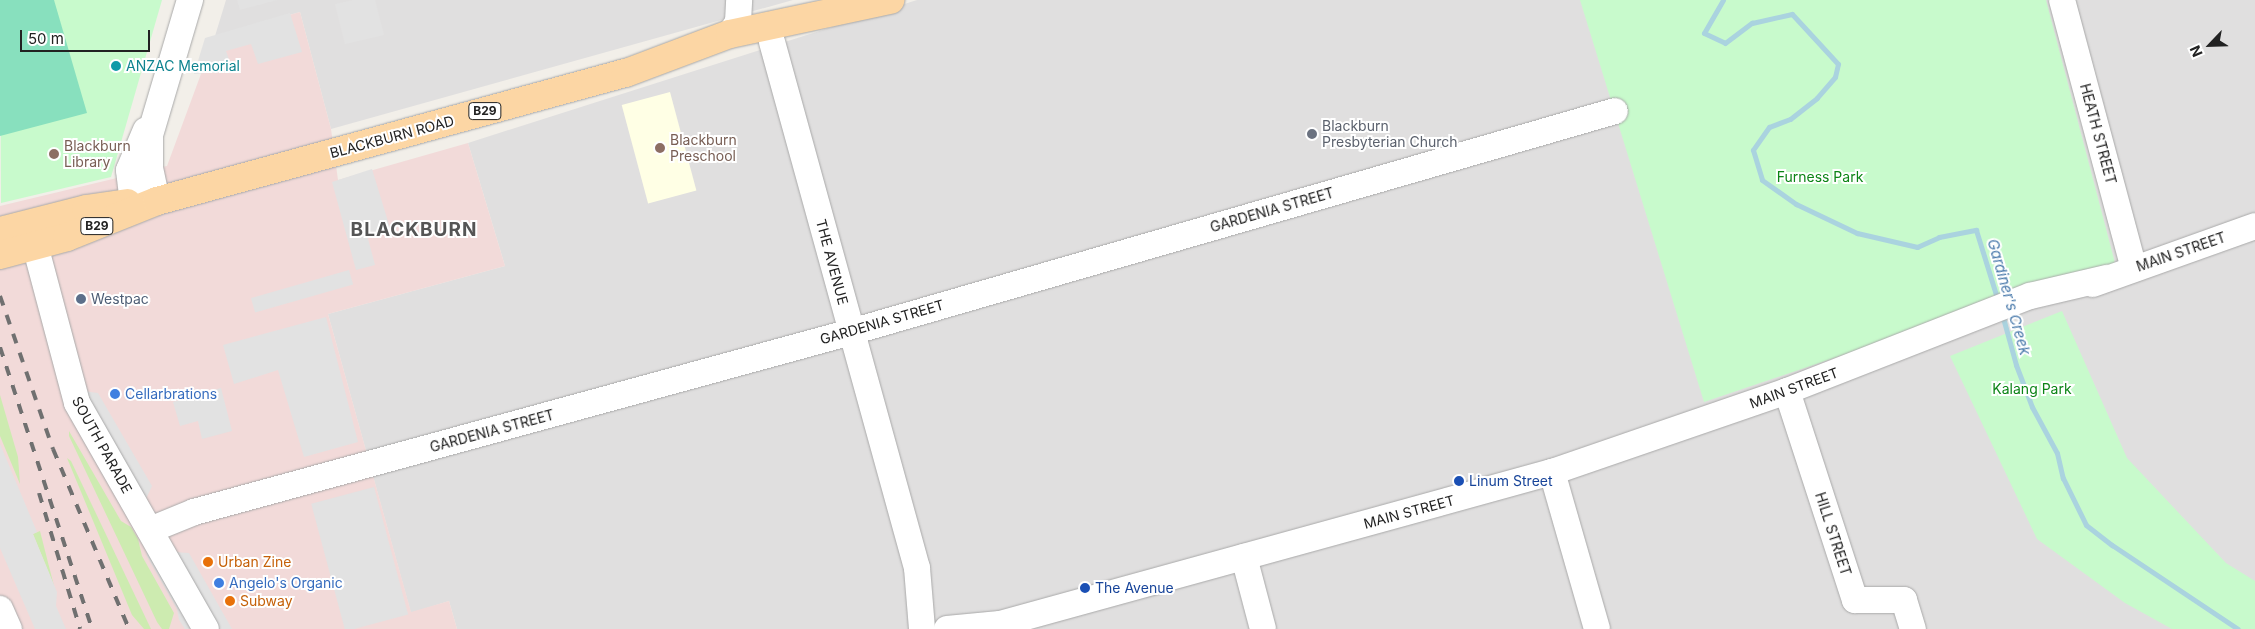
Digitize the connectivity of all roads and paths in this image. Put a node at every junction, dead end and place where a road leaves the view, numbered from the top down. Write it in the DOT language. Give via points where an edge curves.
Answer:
graph roads {
  1 [pos="190,0"];
  2 [pos="739,0"];
  3 [pos="746,0"];
  4 [pos="890,0"];
  5 [pos="2062,0"];
  6 [pos="760,31"];
  7 [pos="626,73"];
  8 [pos="1615,111"];
  9 [pos="144,204"];
  10 [pos="0,230"];
  11 [pos="32,234"];
  12 [pos="2253,235"];
  13 [pos="0,255"];
  14 [pos="2134,269"];
  15 [pos="851,332"];
  16 [pos="1787,391"];
  17 [pos="1552,472"];
  18 [pos="150,530"];
  19 [pos="1244,557"];
  20 [pos="0,609"];
  21 [pos="995,626"];
  22 [pos="9,629"];
  23 [pos="206,629"];
  24 [pos="938,629"];
  25 [pos="1263,629"];
  26 [pos="1597,629"];
  27 [pos="1913,629"];
  1 -- 9 [label="street" via="154,114"];
  2 -- 6 [label="street" via="738,22"];
  3 -- 6 [label="street"];
  4 -- 6 [label="main road, BLACKBURN ROAD / B29"];
  5 -- 14 [label="street, HEATH STREET"];
  6 -- 7 [label="main road, BLACKBURN ROAD / B29"];
  6 -- 7 [label="main road, BLACKBURN ROAD / B29" via="694,63"];
  6 -- 15 [label="street, THE AVENUE"];
  7 -- 9 [label="main road, BLACKBURN ROAD / B29"];
  8 -- 15 [label="street, GARDENIA STREET"];
  9 -- 11 [label="main road, BLACKBURN ROAD / B29" via="92,228"];
  10 -- 11 [label="main road, BLACKBURN ROAD / B29"];
  11 -- 13 [label="main road, BLACKBURN ROAD / B29"];
  11 -- 18 [label="street, SOUTH PARADE" via="73,393"];
  12 -- 14 [label="street, MAIN STREET"];
  14 -- 16 [label="street, MAIN STREET" via="1896,350"];
  15 -- 18 [label="street, GARDENIA STREET" via="194,512"];
  15 -- 24 [label="street, THE AVENUE" via="917,568"];
  16 -- 17 [label="street, MAIN STREET"];
  16 -- 27 [label="street, HILL STREET" via="1855,600 1904,600"];
  17 -- 19 [label="street, MAIN STREET"];
  17 -- 26 [label="street"];
  18 -- 23 [label="street, SOUTH PARADE"];
  19 -- 21 [label="street, MAIN STREET"];
  19 -- 25 [label="street"];
  20 -- 22 [label="street"];
  21 -- 24 [label="street, MAIN STREET"];
}
